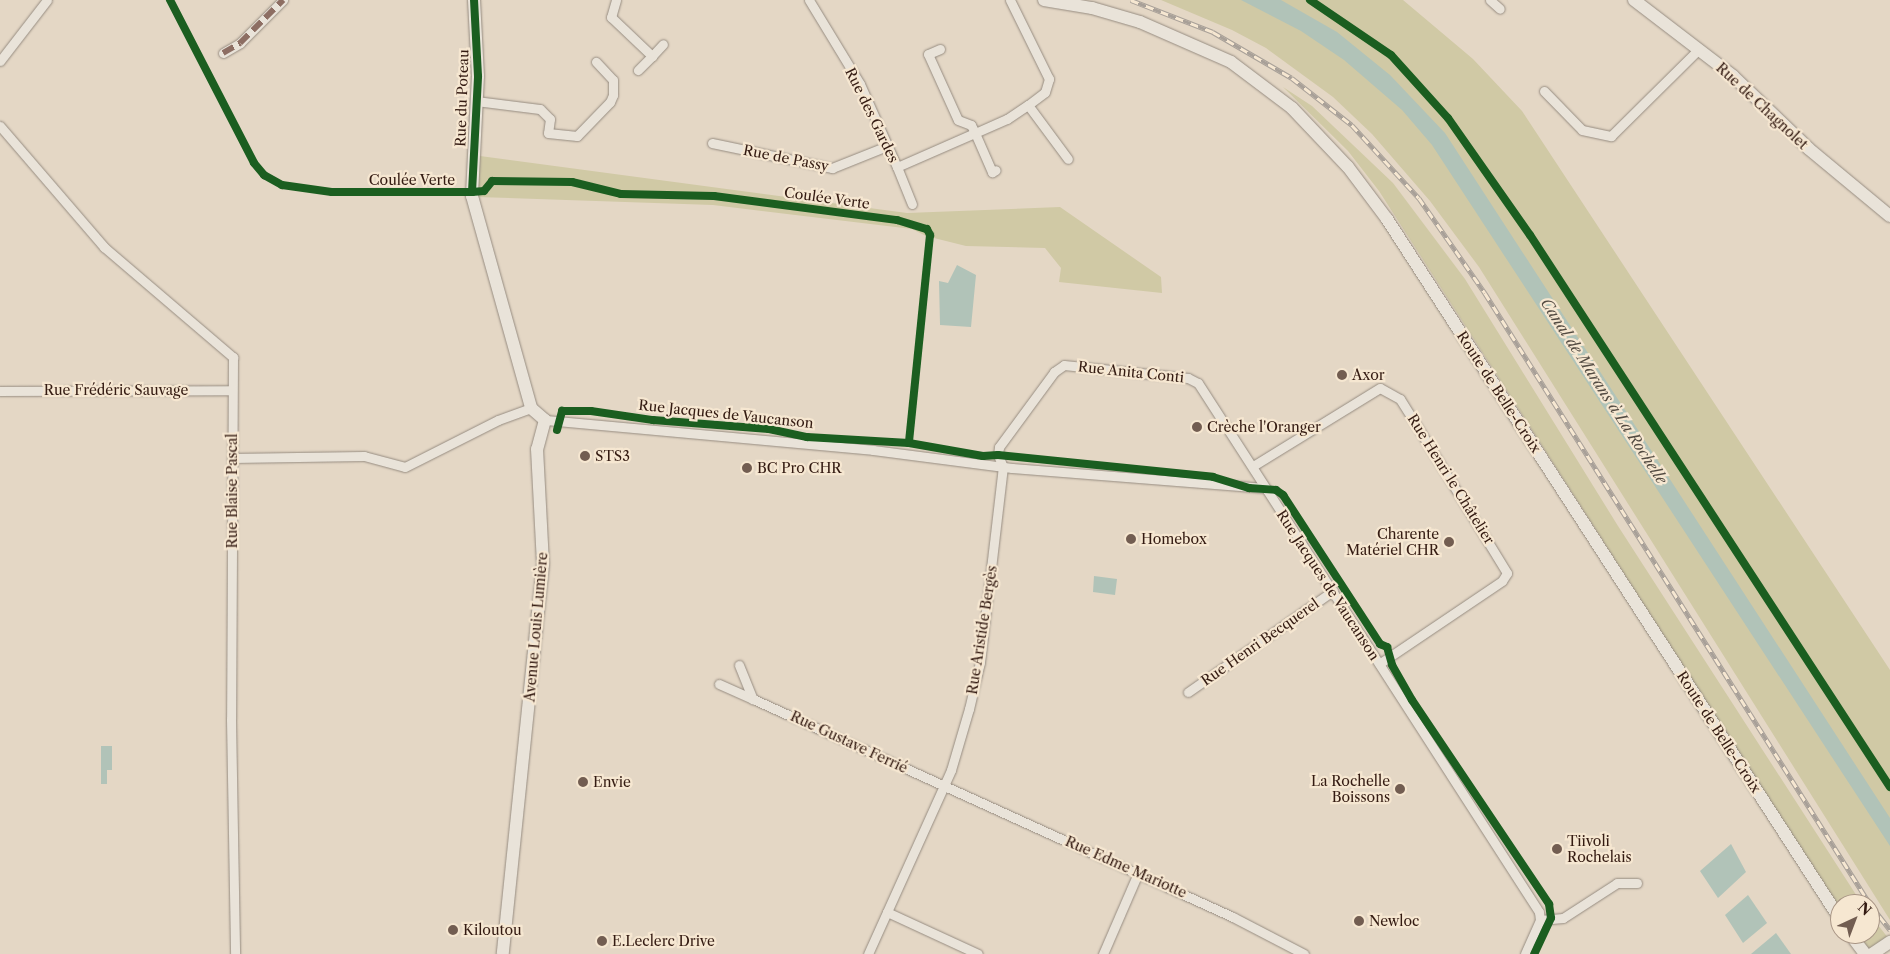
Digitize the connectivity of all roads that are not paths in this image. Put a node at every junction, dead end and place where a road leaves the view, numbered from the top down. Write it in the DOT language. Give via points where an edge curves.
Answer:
graph roads {
  1 [pos="47,0"];
  2 [pos="283,0"];
  3 [pos="474,0"];
  4 [pos="616,0"];
  5 [pos="809,0"];
  6 [pos="1010,0"];
  7 [pos="1044,0"];
  8 [pos="1490,0"];
  9 [pos="1634,0"];
  10 [pos="1500,9"];
  11 [pos="663,44"];
  12 [pos="1699,48"];
  13 [pos="940,50"];
  14 [pos="223,53"];
  15 [pos="652,56"];
  16 [pos="0,61"];
  17 [pos="596,62"];
  18 [pos="638,70"];
  19 [pos="1544,91"];
  20 [pos="476,101"];
  21 [pos="1028,105"];
  22 [pos="0,126"];
  23 [pos="975,133"];
  24 [pos="712,143"];
  25 [pos="887,146"];
  26 [pos="1068,159"];
  27 [pos="897,168"];
  28 [pos="996,170"];
  29 [pos="912,204"];
  30 [pos="1889,215"];
  31 [pos="232,390"];
  32 [pos="0,391"];
  33 [pos="531,408"];
  34 [pos="545,420"];
  35 [pos="232,458"];
  36 [pos="1253,466"];
  37 [pos="1004,467"];
  38 [pos="1265,488"];
  39 [pos="1333,591"];
  40 [pos="1379,664"];
  41 [pos="739,665"];
  42 [pos="719,684"];
  43 [pos="1188,692"];
  44 [pos="753,699"];
  45 [pos="944,786"];
  46 [pos="1138,873"];
  47 [pos="1638,883"];
  48 [pos="1830,904"];
  49 [pos="887,912"];
  50 [pos="1540,920"];
  51 [pos="1890,942"];
  52 [pos="502,953"];
  53 [pos="235,954"];
  54 [pos="868,954"];
  55 [pos="978,954"];
  56 [pos="1103,954"];
  57 [pos="1304,954"];
  58 [pos="1525,954"];
  59 [pos="1872,954"];
  1 -- 16 [label="street"];
  2 -- 14 [label="street" via="240,43"];
  3 -- 20 [label="street, Rue du Poteau"];
  4 -- 15 [label="street" via="611,17"];
  5 -- 25 [label="street, Rue des Gardes" via="860,84"];
  6 -- 21 [label="street, Rue des Gardes" via="1049,79 1045,92"];
  7 -- 48 [label="street, Route de Belle-Croix" via="1092,8 1140,22 1231,62 1286,102 1348,167 1387,219"];
  8 -- 10 [label="street"];
  9 -- 12 [label="street, Rue de Chagnolet"];
  11 -- 15 [label="street"];
  12 -- 19 [label="street" via="1611,136 1582,130"];
  12 -- 30 [label="street, Rue de Chagnolet" via="1809,149"];
  13 -- 23 [label="street" via="928,54 958,120 971,125"];
  15 -- 18 [label="street"];
  17 -- 20 [label="street" via="613,80 613,95 578,136 548,133 550,119 540,109"];
  20 -- 33 [label="street, Rue du Poteau" via="472,196"];
  21 -- 23 [label="street, Rue des Gardes" via="1007,119"];
  21 -- 26 [label="street"];
  22 -- 31 [label="street, Rue Blaise Pascal" via="104,247 233,357"];
  23 -- 27 [label="street, Rue des Gardes"];
  23 -- 28 [label="street" via="992,172"];
  24 -- 25 [label="street, Rue de Passy" via="832,168"];
  25 -- 27 [label="street, Rue des Gardes"];
  27 -- 29 [label="street"];
  31 -- 32 [label="street, Rue Frédéric Sauvage"];
  31 -- 35 [label="street, Rue Blaise Pascal"];
  33 -- 34 [label="street"];
  33 -- 35 [label="street" via="498,420 405,467 364,456"];
  34 -- 37 [label="street, Rue Jacques de Vaucanson" via="854,448"];
  34 -- 52 [label="street, Avenue Louis Lumière" via="537,449 543,564"];
  35 -- 53 [label="street, Rue Blaise Pascal" via="231,719"];
  36 -- 37 [label="street, Rue Anita Conti" via="1194,380 1064,365 1054,372 1000,447 998,455"];
  36 -- 38 [label="street, Rue Anita Conti"];
  36 -- 40 [label="street, Rue Henri le Châtelier" via="1380,388 1400,399 1423,434 1507,573 1502,581"];
  37 -- 38 [label="street, Rue Jacques de Vaucanson"];
  37 -- 45 [label="street, Rue Aristide Bergès" via="980,662 967,717"];
  38 -- 39 [label="street, Rue Jacques de Vaucanson"];
  39 -- 40 [label="street, Rue Jacques de Vaucanson"];
  39 -- 43 [label="street, Rue Henri Becquerel"];
  40 -- 50 [label="street, Rue Jacques de Vaucanson" via="1538,912"];
  41 -- 44 [label="street"];
  42 -- 44 [label="street, Rue Gustave Ferrié"];
  44 -- 45 [label="street, Rue Gustave Ferrié"];
  45 -- 46 [label="street, Rue Edme Mariotte"];
  45 -- 49 [label="street, Rue Aristide Bergès"];
  46 -- 56 [label="street"];
  46 -- 57 [label="street, Rue Edme Mariotte" via="1257,928"];
  47 -- 50 [label="street" via="1617,883 1563,918"];
  49 -- 54 [label="street, Rue Aristide Bergès"];
  49 -- 55 [label="street"];
  50 -- 58 [label="street"];
  51 -- 59 [label="street"];
}
